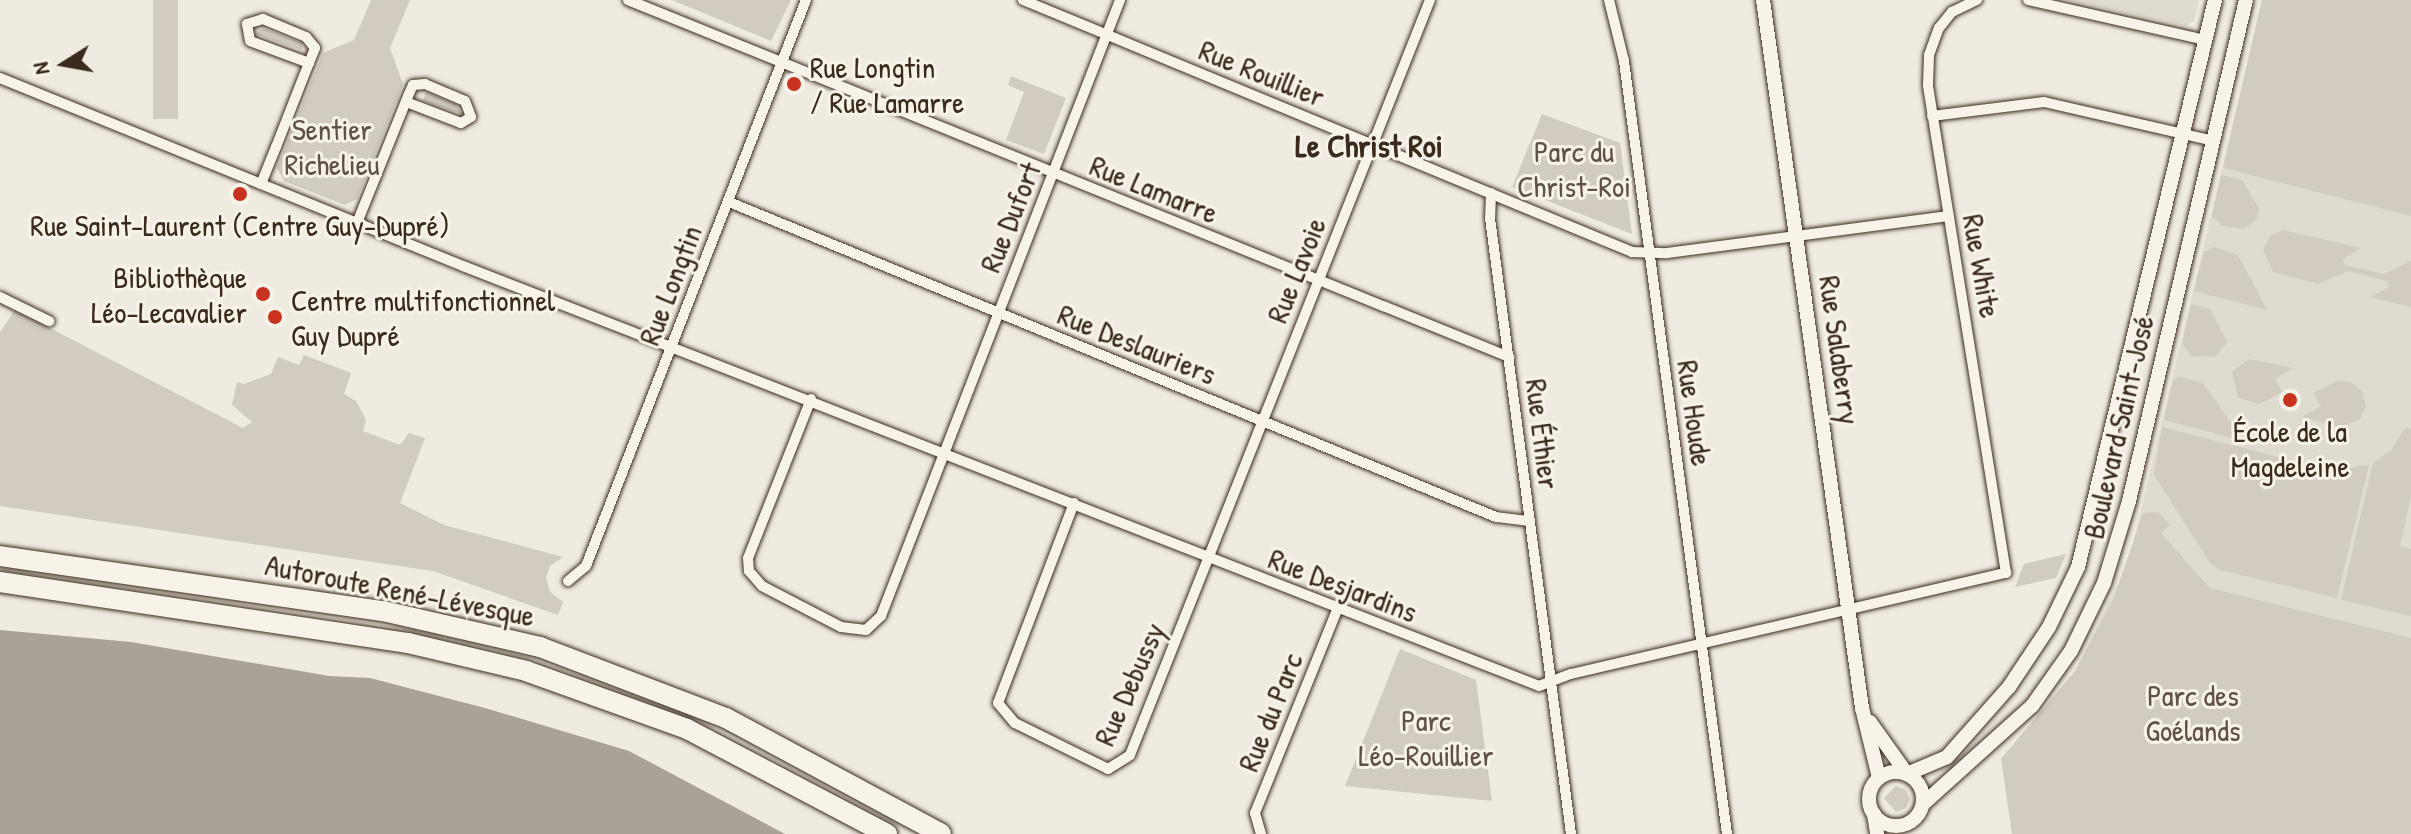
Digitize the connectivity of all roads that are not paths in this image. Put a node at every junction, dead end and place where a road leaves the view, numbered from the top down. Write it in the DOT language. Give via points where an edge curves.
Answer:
graph roads {
  1 [pos="628,0"];
  2 [pos="806,0"];
  3 [pos="1023,0"];
  4 [pos="1120,0"];
  5 [pos="1609,0"];
  6 [pos="1763,0"];
  7 [pos="1977,0"];
  8 [pos="2028,0"];
  9 [pos="2215,0"];
  10 [pos="2246,0"];
  11 [pos="1427,1"];
  12 [pos="1107,35"];
  13 [pos="2206,40"];
  14 [pos="783,62"];
  15 [pos="309,63"];
  16 [pos="0,78"];
  17 [pos="406,102"];
  18 [pos="1932,116"];
  19 [pos="2184,134"];
  20 [pos="2214,141"];
  21 [pos="1372,145"];
  22 [pos="1053,173"];
  23 [pos="261,184"];
  24 [pos="1491,193"];
  25 [pos="729,202"];
  26 [pos="1949,216"];
  27 [pos="357,223"];
  28 [pos="1799,236"];
  29 [pos="1649,253"];
  30 [pos="1317,282"];
  31 [pos="0,297"];
  32 [pos="997,312"];
  33 [pos="49,321"];
  34 [pos="673,344"];
  35 [pos="1509,357"];
  36 [pos="811,399"];
  37 [pos="1262,421"];
  38 [pos="945,452"];
  39 [pos="1074,503"];
  40 [pos="1529,521"];
  41 [pos="0,556"];
  42 [pos="1209,558"];
  43 [pos="2007,562"];
  44 [pos="568,581"];
  45 [pos="0,582"];
  46 [pos="1338,608"];
  47 [pos="1849,611"];
  48 [pos="1701,644"];
  49 [pos="1551,682"];
  50 [pos="1862,708"];
  51 [pos="1907,774"];
  52 [pos="1879,778"];
  53 [pos="1923,804"];
  54 [pos="1874,814"];
  55 [pos="1903,829"];
  56 [pos="887,834"];
  57 [pos="941,834"];
  58 [pos="1261,834"];
  59 [pos="1571,834"];
  60 [pos="1727,834"];
  61 [pos="1877,834"];
  1 -- 14 [label="street, Rue Lamarre"];
  2 -- 14 [label="street, Rue Longtin"];
  3 -- 12 [label="street, Rue Rouillier"];
  4 -- 12 [label="street, Rue Dufort"];
  5 -- 29 [label="street, Rue Houde" via="1624,61"];
  6 -- 28 [label="street, Rue Salaberry"];
  7 -- 18 [label="street, Rue White" via="1952,12 1935,36 1927,65"];
  8 -- 13 [label="street"];
  9 -- 13 [label="street, Boulevard Saint-José"];
  10 -- 20 [label="street, Boulevard Saint-José"];
  11 -- 21 [label="street, Rue Lavoie"];
  12 -- 21 [label="street, Rue Rouillier"];
  12 -- 22 [label="street, Rue Dufort"];
  13 -- 19 [label="street, Boulevard Saint-José"];
  14 -- 22 [label="street, Rue Lamarre"];
  14 -- 25 [label="street, Rue Longtin"];
  15 -- 15 [label="street" via="315,48 309,39 263,19 247,24 250,41"];
  15 -- 23 [label="street"];
  16 -- 23 [label="street, Rue Desjardins"];
  17 -- 17 [label="street" via="413,85 421,83 465,101 471,117 461,123"];
  17 -- 27 [label="street"];
  18 -- 19 [label="street" via="2034,102"];
  18 -- 26 [label="street, Rue White"];
  19 -- 20 [label="street"];
  19 -- 51 [label="street, Boulevard Saint-José" via="2097,503 2072,580 2009,687 1947,757"];
  20 -- 53 [label="street, Boulevard Saint-José" via="2127,509 2099,595 2071,651 2032,706"];
  21 -- 24 [label="street, Rue Rouillier"];
  21 -- 30 [label="street, Rue Lavoie"];
  22 -- 30 [label="street, Rue Lamarre"];
  22 -- 32 [label="street, Rue Dufort"];
  23 -- 27 [label="street, Rue Desjardins"];
  24 -- 29 [label="street, Rue Rouillier" via="1626,250"];
  24 -- 35 [label="street, Rue Éthier"];
  25 -- 32 [label="street, Rue Deslauriers"];
  25 -- 34 [label="street, Rue Longtin"];
  26 -- 28 [label="street, Rue Rouillier"];
  26 -- 43 [label="street, Rue White"];
  27 -- 34 [label="street, Rue Desjardins"];
  28 -- 29 [label="street, Rue Rouillier"];
  28 -- 47 [label="street, Rue Salaberry"];
  29 -- 48 [label="street, Rue Houde"];
  30 -- 35 [label="street, Rue Lamarre"];
  30 -- 37 [label="street, Rue Lavoie"];
  31 -- 33 [label="street"];
  32 -- 37 [label="street, Rue Deslauriers"];
  32 -- 38 [label="street, Rue Dufort"];
  34 -- 36 [label="street, Rue Desjardins"];
  34 -- 44 [label="street, Rue Longtin" via="586,566"];
  35 -- 40 [label="street, Rue Éthier"];
  36 -- 38 [label="street, Rue Desjardins"];
  36 -- 38 [label="street, Rue Dufort" via="747,565 756,583 841,627 866,630 881,616"];
  37 -- 40 [label="street, Rue Deslauriers" via="1496,517"];
  37 -- 42 [label="street, Rue Lavoie"];
  38 -- 39 [label="street, Rue Desjardins"];
  39 -- 42 [label="street, Rue Desjardins"];
  39 -- 42 [label="street, Rue Debussy" via="998,703 1009,719 1098,768 1118,767 1130,755"];
  40 -- 49 [label="street, Rue Éthier"];
  41 -- 57 [label="highway, Autoroute René-Lévesque" via="383,611 540,647 726,718"];
  42 -- 46 [label="street, Rue Desjardins"];
  43 -- 47 [label="street, Rue Desjardins" via="2003,575"];
  45 -- 56 [label="highway, Autoroute René-Lévesque" via="408,643 526,671 687,729"];
  46 -- 49 [label="street, Rue Desjardins" via="1533,685"];
  46 -- 58 [label="street, Rue du Parc" via="1255,813"];
  47 -- 48 [label="street, Rue Desjardins"];
  47 -- 50 [label="street, Rue Salaberry"];
  48 -- 49 [label="street, Rue Desjardins"];
  48 -- 60 [label="street, Rue Houde"];
  49 -- 59 [label="street"];
  50 -- 51 [label="street, Rue Salaberry"];
  50 -- 52 [label="street, Rue Salaberry"];
  51 -- 52 [label="street"];
  51 -- 53 [label="street" via="1921,788"];
  52 -- 54 [label="street" via="1870,795"];
  53 -- 55 [label="street"];
  54 -- 55 [label="street"];
  54 -- 61 [label="street"];
}
